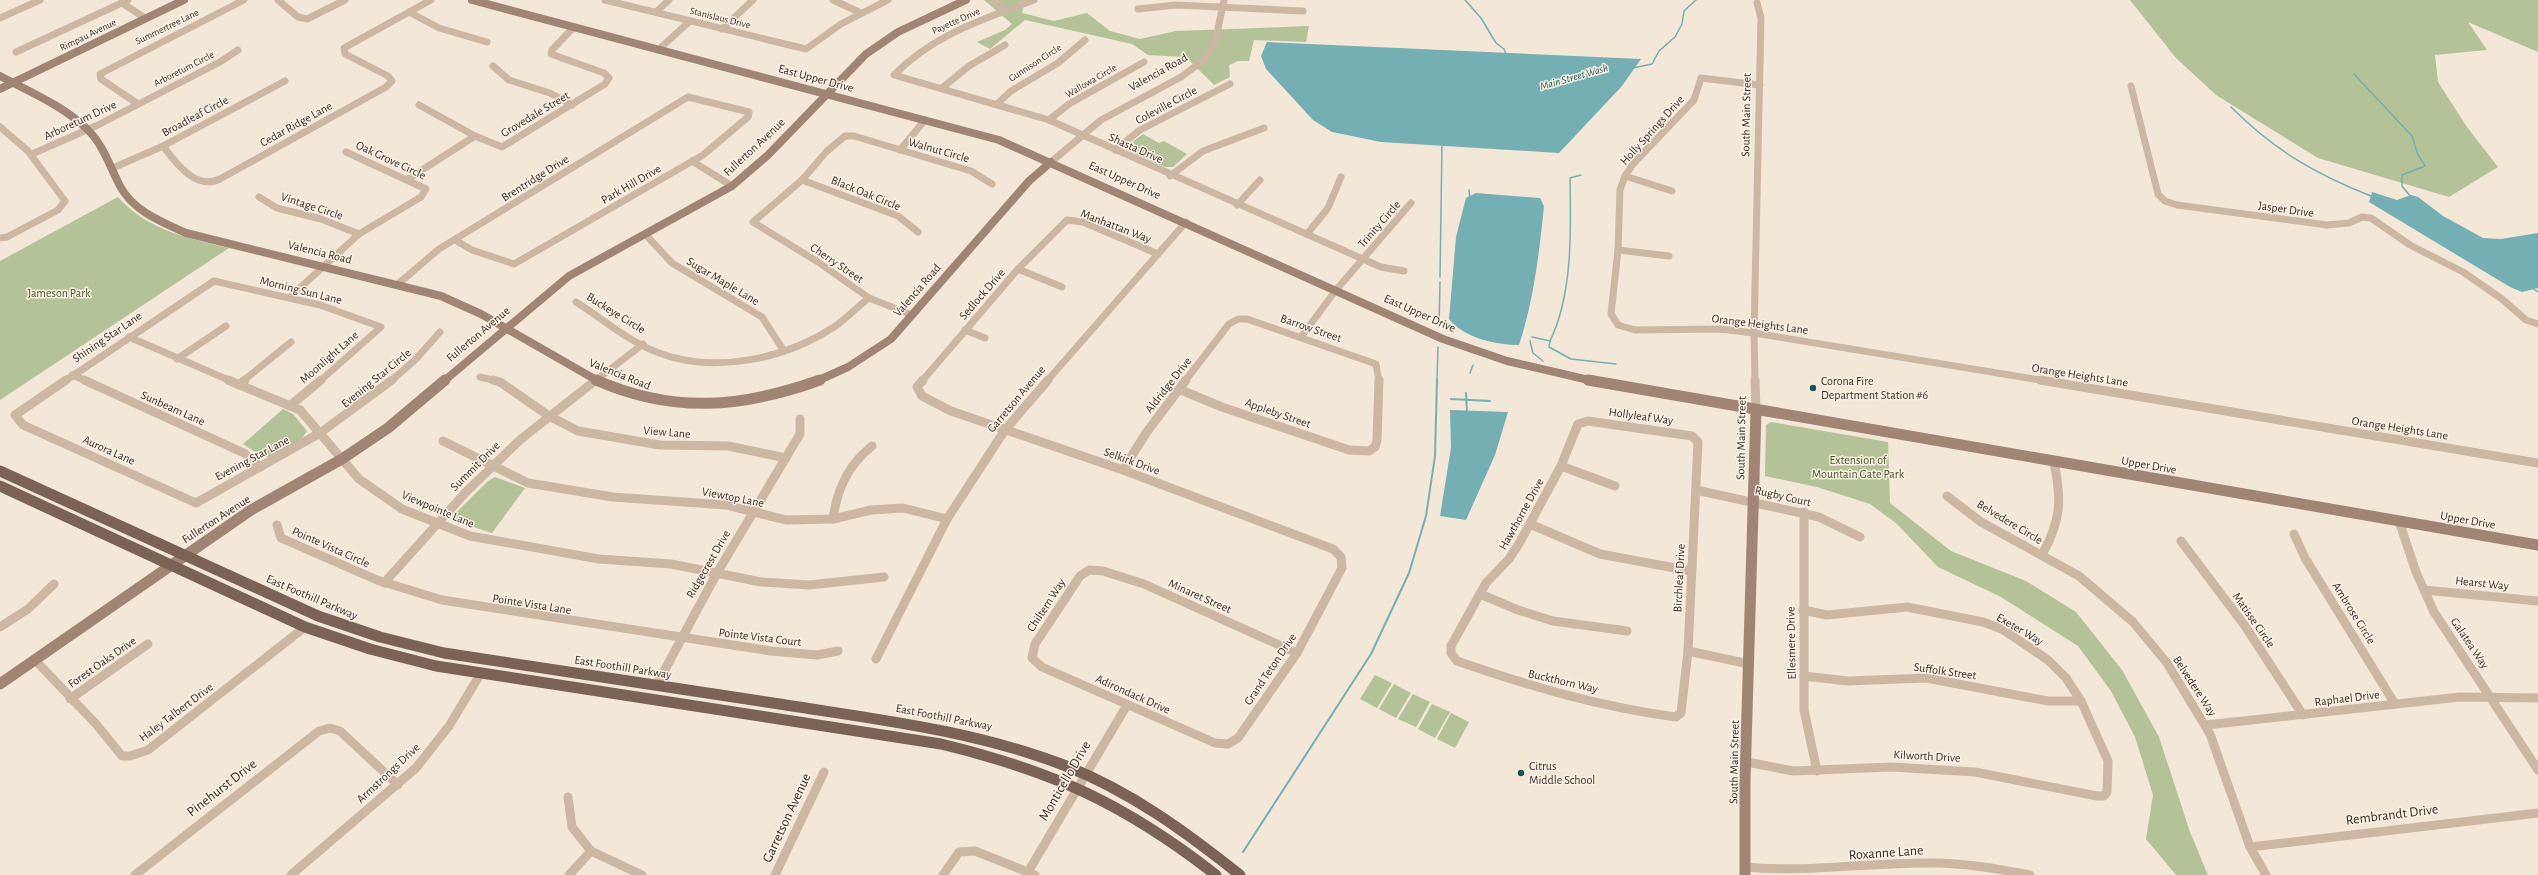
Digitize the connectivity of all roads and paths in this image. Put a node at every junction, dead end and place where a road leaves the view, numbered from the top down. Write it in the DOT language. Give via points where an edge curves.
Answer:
graph roads {
  1 [pos="40,0"];
  2 [pos="184,0"];
  3 [pos="244,0"];
  4 [pos="278,0"];
  5 [pos="345,0"];
  6 [pos="431,0"];
  7 [pos="472,0"];
  8 [pos="498,0"];
  9 [pos="605,0"];
  10 [pos="670,0"];
  11 [pos="753,0"];
  12 [pos="833,0"];
  13 [pos="888,0"];
  14 [pos="966,0"];
  15 [pos="993,0"];
  16 [pos="1034,0"];
  17 [pos="125,2"];
  18 [pos="1757,3"];
  19 [pos="1224,4"];
  20 [pos="492,7"];
  21 [pos="1138,9"];
  22 [pos="1007,11"];
  23 [pos="1303,11"];
  24 [pos="409,12"];
  25 [pos="656,12"];
  26 [pos="861,13"];
  27 [pos="0,18"];
  28 [pos="145,18"];
  29 [pos="689,22"];
  30 [pos="574,28"];
  31 [pos="722,29"];
  32 [pos="1085,40"];
  33 [pos="487,42"];
  34 [pos="1005,45"];
  35 [pos="238,50"];
  36 [pos="658,50"];
  37 [pos="16,52"];
  38 [pos="1144,62"];
  39 [pos="493,66"];
  40 [pos="894,75"];
  41 [pos="0,76"];
  42 [pos="285,81"];
  43 [pos="13,82"];
  44 [pos="1230,84"];
  45 [pos="1760,85"];
  46 [pos="2131,86"];
  47 [pos="942,88"];
  48 [pos="0,89"];
  49 [pos="827,94"];
  50 [pos="138,104"];
  51 [pos="997,104"];
  52 [pos="419,105"];
  53 [pos="572,105"];
  54 [pos="749,112"];
  55 [pos="925,120"];
  56 [pos="1049,120"];
  57 [pos="0,127"];
  58 [pos="1264,128"];
  59 [pos="88,130"];
  60 [pos="475,136"];
  61 [pos="1082,136"];
  62 [pos="162,146"];
  63 [pos="900,150"];
  64 [pos="1115,150"];
  65 [pos="346,152"];
  66 [pos="32,154"];
  67 [pos="692,161"];
  68 [pos="1051,162"];
  69 [pos="113,168"];
  70 [pos="1170,176"];
  71 [pos="1341,176"];
  72 [pos="1624,176"];
  73 [pos="408,179"];
  74 [pos="802,180"];
  75 [pos="1260,180"];
  76 [pos="992,184"];
  77 [pos="732,186"];
  78 [pos="1672,191"];
  79 [pos="259,197"];
  80 [pos="1412,203"];
  81 [pos="1237,205"];
  82 [pos="1067,220"];
  83 [pos="1186,222"];
  84 [pos="918,232"];
  85 [pos="359,234"];
  86 [pos="645,234"];
  87 [pos="1307,234"];
  88 [pos="0,238"];
  89 [pos="455,240"];
  90 [pos="1618,250"];
  91 [pos="1158,254"];
  92 [pos="1669,256"];
  93 [pos="1363,259"];
  94 [pos="322,266"];
  95 [pos="1018,269"];
  96 [pos="1404,271"];
  97 [pos="214,281"];
  98 [pos="398,284"];
  99 [pos="1062,287"];
  100 [pos="1336,290"];
  101 [pos="290,297"];
  102 [pos="869,298"];
  103 [pos="576,302"];
  104 [pos="912,315"];
  105 [pos="1238,319"];
  106 [pos="2538,324"];
  107 [pos="1618,325"];
  108 [pos="226,326"];
  109 [pos="381,327"];
  110 [pos="504,328"];
  111 [pos="965,330"];
  112 [pos="440,332"];
  113 [pos="1754,333"];
  114 [pos="130,337"];
  115 [pos="985,338"];
  116 [pos="1301,338"];
  117 [pos="291,342"];
  118 [pos="643,344"];
  119 [pos="784,351"];
  120 [pos="177,359"];
  121 [pos="72,375"];
  122 [pos="480,377"];
  123 [pos="596,381"];
  124 [pos="239,385"];
  125 [pos="917,387"];
  126 [pos="1181,390"];
  127 [pos="291,405"];
  128 [pos="1756,410"];
  129 [pos="15,415"];
  130 [pos="549,416"];
  131 [pos="800,419"];
  132 [pos="1581,422"];
  133 [pos="1005,430"];
  134 [pos="320,435"];
  135 [pos="1696,438"];
  136 [pos="443,441"];
  137 [pos="872,446"];
  138 [pos="1369,452"];
  139 [pos="786,458"];
  140 [pos="342,459"];
  141 [pos="2054,462"];
  142 [pos="2538,463"];
  143 [pos="492,466"];
  144 [pos="1561,466"];
  145 [pos="261,467"];
  146 [pos="1123,470"];
  147 [pos="0,471"];
  148 [pos="0,486"];
  149 [pos="1615,486"];
  150 [pos="1696,490"];
  151 [pos="1947,496"];
  152 [pos="1752,501"];
  153 [pos="196,503"];
  154 [pos="753,512"];
  155 [pos="1804,512"];
  156 [pos="833,519"];
  157 [pos="947,519"];
  158 [pos="2399,521"];
  159 [pos="437,523"];
  160 [pos="1530,524"];
  161 [pos="277,525"];
  162 [pos="2294,534"];
  163 [pos="1860,537"];
  164 [pos="2181,541"];
  165 [pos="2538,545"];
  166 [pos="2042,555"];
  167 [pos="184,556"];
  168 [pos="1341,557"];
  169 [pos="170,565"];
  170 [pos="1089,570"];
  171 [pos="1691,571"];
  172 [pos="717,573"];
  173 [pos="884,577"];
  174 [pos="384,582"];
  175 [pos="54,584"];
  176 [pos="2424,590"];
  177 [pos="1480,594"];
  178 [pos="2538,601"];
  179 [pos="1802,610"];
  180 [pos="0,627"];
  181 [pos="305,627"];
  182 [pos="1627,631"];
  183 [pos="679,638"];
  184 [pos="148,644"];
  185 [pos="838,651"];
  186 [pos="1688,651"];
  187 [pos="1297,653"];
  188 [pos="1451,654"];
  189 [pos="1032,658"];
  190 [pos="876,659"];
  191 [pos="35,660"];
  192 [pos="1749,664"];
  193 [pos="481,673"];
  194 [pos="1804,676"];
  195 [pos="0,684"];
  196 [pos="656,686"];
  197 [pos="2492,697"];
  198 [pos="2538,698"];
  199 [pos="70,699"];
  200 [pos="2081,701"];
  201 [pos="2395,704"];
  202 [pos="1127,705"];
  203 [pos="2303,715"];
  204 [pos="1676,717"];
  205 [pos="2206,725"];
  206 [pos="1228,744"];
  207 [pos="1747,762"];
  208 [pos="2538,770"];
  209 [pos="1817,771"];
  210 [pos="824,772"];
  211 [pos="1086,773"];
  212 [pos="398,784"];
  213 [pos="1078,786"];
  214 [pos="568,796"];
  215 [pos="2104,796"];
  216 [pos="2538,813"];
  217 [pos="2250,847"];
  218 [pos="591,851"];
  219 [pos="1745,871"];
  220 [pos="1032,873"];
  221 [pos="1807,874"];
  222 [pos="135,875"];
  223 [pos="291,875"];
  224 [pos="569,875"];
  225 [pos="642,875"];
  226 [pos="775,875"];
  227 [pos="943,875"];
  228 [pos="1216,875"];
  229 [pos="1240,875"];
  230 [pos="2030,875"];
  231 [pos="2266,875"];
  1 -- 27 [label="street"];
  2 -- 28 [label="main road, Rimpau Avenue"];
  3 -- 50 [label="street, Summertree Lane" via="100,74 101,79"];
  4 -- 5 [label="street" via="298,17 306,19"];
  6 -- 24 [label="street"];
  7 -- 20 [label="main road, East Upper Drive"];
  8 -- 20 [label="street"];
  9 -- 25 [label="street, Stanislaus Drive"];
  10 -- 25 [label="street"];
  11 -- 31 [label="street"];
  12 -- 26 [label="street"];
  13 -- 26 [label="street"];
  14 -- 49 [label="main road, Fullerton Avenue" via="898,32 866,54"];
  15 -- 22 [label="street"];
  16 -- 22 [label="street, Payette Drive"];
  17 -- 28 [label="street"];
  17 -- 37 [label="street"];
  18 -- 45 [label="street, South Main Street" via="1761,18"];
  19 -- 21 [label="street"];
  19 -- 23 [label="street"];
  19 -- 61 [label="street, Valencia Road" via="1215,43 1204,60 1181,77 1117,110"];
  20 -- 30 [label="main road, East Upper Drive"];
  22 -- 40 [label="street, Payette Drive" via="942,37 924,47 907,60"];
  24 -- 33 [label="street" via="439,28"];
  24 -- 62 [label="street, Cedar Ridge Lane" via="344,48 345,54 388,76 392,81 386,87 210,183 201,181 181,168"];
  25 -- 29 [label="street, Stanislaus Drive"];
  26 -- 31 [label="street, Stanislaus Drive" via="841,24 806,50"];
  28 -- 43 [label="main road, Rimpau Avenue"];
  29 -- 31 [label="street, Stanislaus Drive"];
  29 -- 36 [label="street"];
  30 -- 36 [label="main road, East Upper Drive"];
  30 -- 53 [label="street, Grovedale Street" via="551,54 604,73 609,78 605,84"];
  32 -- 51 [label="street, Gunnison Circle" via="1058,63 1011,91"];
  34 -- 47 [label="street" via="969,66"];
  35 -- 50 [label="street, Arboretum Circle" via="220,62"];
  36 -- 49 [label="main road, East Upper Drive"];
  38 -- 56 [label="street, Wallowa Circle" via="1069,104"];
  39 -- 53 [label="street" via="509,80 550,93"];
  40 -- 47 [label="street, Shasta Drive"];
  41 -- 43 [label="main road, Valencia Road"];
  42 -- 62 [label="street, Broadleaf Circle"];
  43 -- 48 [label="main road, Rimpau Avenue"];
  43 -- 59 [label="main road, Valencia Road" via="56,106"];
  44 -- 64 [label="street, Coleville Circle" via="1140,130"];
  45 -- 72 [label="street, Holly Springs Drive" via="1701,78 1694,100"];
  45 -- 113 [label="street, South Main Street"];
  46 -- 106 [label="street, Jasper Drive" via="2158,194 2165,201 2177,205 2315,224 2339,225 2362,217 2371,218 2410,245 2463,272 2502,299 2526,320"];
  47 -- 51 [label="street, Shasta Drive"];
  49 -- 55 [label="main road, East Upper Drive"];
  49 -- 77 [label="main road, Fullerton Avenue" via="767,156"];
  50 -- 59 [label="street, Arboretum Drive"];
  51 -- 56 [label="street, Shasta Drive"];
  52 -- 60 [label="street"];
  53 -- 60 [label="street, Grovedale Street" via="502,147"];
  54 -- 67 [label="street, Park Hill Drive" via="748,117 721,142"];
  54 -- 89 [label="street, Brentridge Drive" via="688,97"];
  55 -- 63 [label="street"];
  55 -- 68 [label="main road, East Upper Drive" via="999,140"];
  56 -- 61 [label="street, Shasta Drive"];
  57 -- 66 [label="street" via="18,139"];
  58 -- 70 [label="street" via="1203,151"];
  59 -- 66 [label="street, Arboretum Drive"];
  59 -- 69 [label="main road, Valencia Road" via="99,143"];
  60 -- 73 [label="street"];
  61 -- 64 [label="street, Shasta Drive"];
  61 -- 68 [label="street, Valencia Road"];
  62 -- 69 [label="street, Broadleaf Circle"];
  63 -- 74 [label="street, Walnut Circle" via="854,136 845,136 832,146"];
  63 -- 76 [label="street, Walnut Circle" via="972,171"];
  64 -- 70 [label="street, Shasta Drive"];
  65 -- 73 [label="street, Oak Grove Circle"];
  66 -- 88 [label="street" via="65,201 63,205 7,237"];
  67 -- 77 [label="street"];
  67 -- 89 [label="street, Park Hill Drive" via="514,264 472,250"];
  68 -- 83 [label="main road, East Upper Drive"];
  68 -- 104 [label="main road, Valencia Road" via="1029,181"];
  69 -- 94 [label="main road, Valencia Road" via="121,188 137,206 154,219 186,233"];
  70 -- 81 [label="street, Shasta Drive"];
  71 -- 87 [label="street" via="1338,193 1322,218"];
  72 -- 78 [label="street"];
  72 -- 90 [label="street, Holly Springs Drive" via="1620,190"];
  73 -- 85 [label="street, Oak Grove Circle" via="426,189 421,197"];
  74 -- 84 [label="street, Black Oak Circle" via="898,216"];
  74 -- 102 [label="street, Cherry Street" via="753,222 818,262"];
  75 -- 81 [label="street"];
  77 -- 86 [label="main road, Fullerton Avenue"];
  79 -- 85 [label="street, Vintage Circle" via="277,208 322,219"];
  80 -- 93 [label="street, Trinity Circle"];
  81 -- 87 [label="street, Shasta Drive"];
  82 -- 91 [label="street, Manhattan Way" via="1083,222"];
  82 -- 95 [label="street, Sedlock Drive"];
  83 -- 91 [label="street, Garretson Avenue"];
  83 -- 100 [label="main road, East Upper Drive"];
  85 -- 94 [label="street"];
  86 -- 110 [label="main road, Fullerton Avenue" via="569,276"];
  86 -- 119 [label="street, Sugar Maple Lane" via="672,263 762,317 775,333"];
  87 -- 93 [label="street, Shasta Drive"];
  89 -- 98 [label="street, Brentridge Drive" via="420,264"];
  90 -- 92 [label="street"];
  90 -- 107 [label="street, Holly Springs Drive" via="1611,314"];
  91 -- 133 [label="street, Garretson Avenue"];
  93 -- 96 [label="street, Shasta Drive" via="1381,267"];
  93 -- 100 [label="street, Trinity Circle"];
  94 -- 98 [label="main road, Valencia Road"];
  94 -- 101 [label="street"];
  95 -- 99 [label="street"];
  95 -- 111 [label="street, Sedlock Drive"];
  97 -- 101 [label="street, Morning Sun Lane"];
  97 -- 114 [label="street, Shining Star Lane"];
  98 -- 110 [label="main road, Valencia Road" via="465,305"];
  100 -- 116 [label="street, Trinity Circle"];
  100 -- 128 [label="main road, East Upper Drive" via="1443,339 1507,361 1580,379"];
  101 -- 109 [label="street, Morning Sun Lane" via="359,316"];
  102 -- 104 [label="street, Cherry Street"];
  102 -- 119 [label="street, Buckeye Circle" via="834,326"];
  103 -- 118 [label="street, Buckeye Circle"];
  104 -- 123 [label="main road, Valencia Road" via="891,339 864,358 822,380 776,395 732,404 692,405 643,400"];
  105 -- 116 [label="street, Barrow Street" via="1248,319"];
  105 -- 126 [label="street, Aldridge Drive" via="1230,324"];
  107 -- 113 [label="street, Orange Heights Lane" via="1635,330 1720,329"];
  108 -- 120 [label="street"];
  109 -- 127 [label="street, Moonlight Lane" via="350,357"];
  110 -- 123 [label="main road, Valencia Road"];
  110 -- 140 [label="main road, Fullerton Avenue" via="388,428"];
  111 -- 115 [label="street"];
  111 -- 125 [label="street, Sedlock Drive"];
  112 -- 134 [label="street, Evening Star Circle" via="425,353 357,410"];
  113 -- 128 [label="street, South Main Street"];
  113 -- 142 [label="street, Orange Heights Lane"];
  114 -- 120 [label="street, Viewpointe Lane"];
  114 -- 121 [label="street, Shining Star Lane"];
  116 -- 138 [label="street, Barrow Street" via="1376,364 1379,374 1377,440 1375,447"];
  117 -- 124 [label="street"];
  118 -- 119 [label="street, Buckeye Circle" via="673,358 706,362 742,361"];
  118 -- 123 [label="street, Summit Drive"];
  120 -- 124 [label="street, Viewpointe Lane"];
  121 -- 129 [label="street, Shining Star Lane"];
  121 -- 145 [label="street, Sunbeam Lane" via="244,453"];
  122 -- 130 [label="street, View Lane" via="500,382"];
  123 -- 130 [label="street, Summit Drive"];
  124 -- 127 [label="street, Viewpointe Lane"];
  125 -- 133 [label="street, Selkirk Drive" via="922,396 950,411"];
  126 -- 138 [label="street, Appleby Street" via="1222,407 1349,450"];
  126 -- 146 [label="street, Aldridge Drive" via="1146,433"];
  127 -- 134 [label="street, Viewpointe Lane" via="300,410"];
  128 -- 141 [label="main road, Upper Drive"];
  128 -- 152 [label="main road, South Main Street"];
  129 -- 153 [label="street, Aurora Lane" via="23,425"];
  130 -- 139 [label="street, View Lane" via="578,431 660,445 728,446"];
  130 -- 143 [label="street, Summit Drive"];
  131 -- 139 [label="street, Ridgecrest Drive" via="800,434"];
  132 -- 135 [label="street, Hollyleaf Way"];
  132 -- 144 [label="street, Hawthorne Drive"];
  133 -- 146 [label="street, Selkirk Drive"];
  133 -- 157 [label="street, Garretson Avenue"];
  134 -- 140 [label="street, Viewpointe Lane"];
  134 -- 145 [label="street, Evening Star Lane"];
  135 -- 150 [label="street, Birchleaf Drive"];
  136 -- 143 [label="street, Viewtop Lane"];
  137 -- 156 [label="street" via="857,457 836,495"];
  139 -- 154 [label="street, Ridgecrest Drive"];
  140 -- 159 [label="street, Viewpointe Lane" via="359,479 385,498 402,509"];
  140 -- 167 [label="main road, Fullerton Avenue" via="251,510"];
  141 -- 158 [label="main road, Upper Drive"];
  141 -- 166 [label="street" via="2061,495 2061,512"];
  143 -- 154 [label="street, Viewtop Lane" via="536,484 643,501 726,505"];
  143 -- 159 [label="street, Summit Drive"];
  144 -- 149 [label="street"];
  144 -- 160 [label="street, Hawthorne Drive"];
  145 -- 153 [label="street, Evening Star Lane"];
  146 -- 168 [label="street, Selkirk Drive" via="1333,549"];
  147 -- 167 [label="main road, East Foothill Parkway"];
  148 -- 169 [label="main road"];
  150 -- 152 [label="street, Rugby Court"];
  150 -- 171 [label="street, Birchleaf Drive"];
  151 -- 166 [label="street, Belvedere Circle" via="1981,522"];
  152 -- 155 [label="street, Rugby Court"];
  152 -- 192 [label="main road, South Main Street"];
  154 -- 156 [label="street, Viewtop Lane" via="786,520"];
  154 -- 172 [label="street, Ridgecrest Drive"];
  155 -- 163 [label="street, Rugby Court" via="1833,522"];
  155 -- 179 [label="street, Ellesmere Drive"];
  156 -- 157 [label="street, Viewtop Lane" via="871,510 903,508"];
  157 -- 190 [label="street, Garretson Avenue"];
  158 -- 165 [label="main road, Upper Drive"];
  158 -- 176 [label="street, Galatea Way"];
  159 -- 172 [label="street, Viewpointe Lane" via="470,536 525,547 599,559 671,564"];
  159 -- 174 [label="street, Summit Drive"];
  160 -- 171 [label="street" via="1600,554"];
  160 -- 177 [label="street, Hawthorne Drive" via="1509,559 1486,583"];
  161 -- 174 [label="street, Pointe Vista Circle" via="281,538"];
  162 -- 201 [label="street, Ambrose Circle" via="2305,558"];
  164 -- 203 [label="street, Matisse Circle" via="2245,626"];
  166 -- 205 [label="street, Belvedere Way" via="2079,576 2133,622 2167,663"];
  167 -- 169 [label="main road, Fullerton Avenue"];
  167 -- 196 [label="main road, East Foothill Parkway" via="318,616 382,639 444,653"];
  168 -- 187 [label="street, Grand Teton Drive" via="1342,568"];
  169 -- 181 [label="main road"];
  169 -- 191 [label="main road, Fullerton Avenue"];
  170 -- 187 [label="street, Minaret Street" via="1103,571 1144,584"];
  170 -- 189 [label="street, Chiltern Way" via="1080,576 1035,644"];
  171 -- 186 [label="street, Birchleaf Drive"];
  172 -- 173 [label="street, Viewpointe Lane" via="761,582 809,585"];
  172 -- 183 [label="street, Ridgecrest Drive"];
  174 -- 183 [label="street, Pointe Vista Lane" via="449,601"];
  175 -- 180 [label="street" via="28,608"];
  176 -- 178 [label="street, Hearst Way"];
  176 -- 197 [label="street, Galatea Way" via="2434,612"];
  177 -- 182 [label="street" via="1553,621"];
  177 -- 188 [label="street, Hawthorne Drive" via="1451,646"];
  179 -- 194 [label="street, Ellesmere Drive"];
  179 -- 200 [label="street, Exeter Way" via="1827,615 1907,607 1983,622 2002,629 2048,660 2066,678"];
  181 -- 193 [label="main road" via="395,657"];
  181 -- 199 [label="street, Haley Talbert Drive" via="140,754 122,756 96,724"];
  183 -- 185 [label="street, Pointe Vista Court" via="771,652 816,655"];
  183 -- 196 [label="street, Ridgecrest Drive"];
  184 -- 199 [label="street, Forest Oaks Drive"];
  186 -- 192 [label="street"];
  186 -- 204 [label="street, Birchleaf Drive" via="1681,712"];
  187 -- 206 [label="street, Grand Teton Drive" via="1238,738"];
  188 -- 204 [label="street, Buckthorn Way" via="1457,661 1525,685"];
  189 -- 202 [label="street, Adirondack Drive" via="1042,667"];
  191 -- 195 [label="main road, Fullerton Avenue"];
  191 -- 199 [label="street, Haley Talbert Drive"];
  192 -- 207 [label="main road, South Main Street"];
  193 -- 212 [label="street, Armstrongs Drive" via="433,749"];
  193 -- 213 [label="main road" via="941,744 1030,767"];
  194 -- 200 [label="street, Suffolk Street" via="1848,681 1926,678 2048,701"];
  194 -- 209 [label="street, Ellesmere Drive" via="1804,710"];
  196 -- 211 [label="main road, East Foothill Parkway" via="946,730 1029,751"];
  197 -- 198 [label="street, Raphael Drive"];
  197 -- 201 [label="street, Raphael Drive" via="2460,697"];
  197 -- 208 [label="street, Galatea Way"];
  200 -- 215 [label="street, Exeter Way" via="2108,761 2107,792"];
  201 -- 203 [label="street, Raphael Drive"];
  202 -- 206 [label="street, Adirondack Drive" via="1215,743"];
  202 -- 211 [label="street, Monticello Drive"];
  203 -- 205 [label="street, Raphael Drive"];
  205 -- 217 [label="street, Belvedere Way" via="2218,750"];
  207 -- 209 [label="street, Kilworth Drive" via="1793,771"];
  207 -- 219 [label="main road, South Main Street"];
  209 -- 215 [label="street, Kilworth Drive" via="1930,767 1975,772"];
  210 -- 226 [label="street, Garretson Avenue"];
  211 -- 213 [label="street, Monticello Drive"];
  211 -- 229 [label="main road, East Foothill Parkway" via="1136,799 1174,823"];
  212 -- 222 [label="street, Pinehurst Drive" via="340,731 330,728 309,737"];
  212 -- 223 [label="street, Armstrongs Drive"];
  213 -- 220 [label="street, Monticello Drive"];
  213 -- 228 [label="main road" via="1165,835"];
  214 -- 218 [label="street" via="572,827"];
  216 -- 217 [label="street, Rembrandt Drive"];
  217 -- 231 [label="street, Belvedere Way"];
  218 -- 224 [label="street"];
  218 -- 225 [label="street"];
  219 -- 221 [label="street, Roxanne Lane"];
  220 -- 227 [label="street" via="975,851 959,852"];
  221 -- 230 [label="street, Roxanne Lane" via="1920,863 1982,866"];
}
